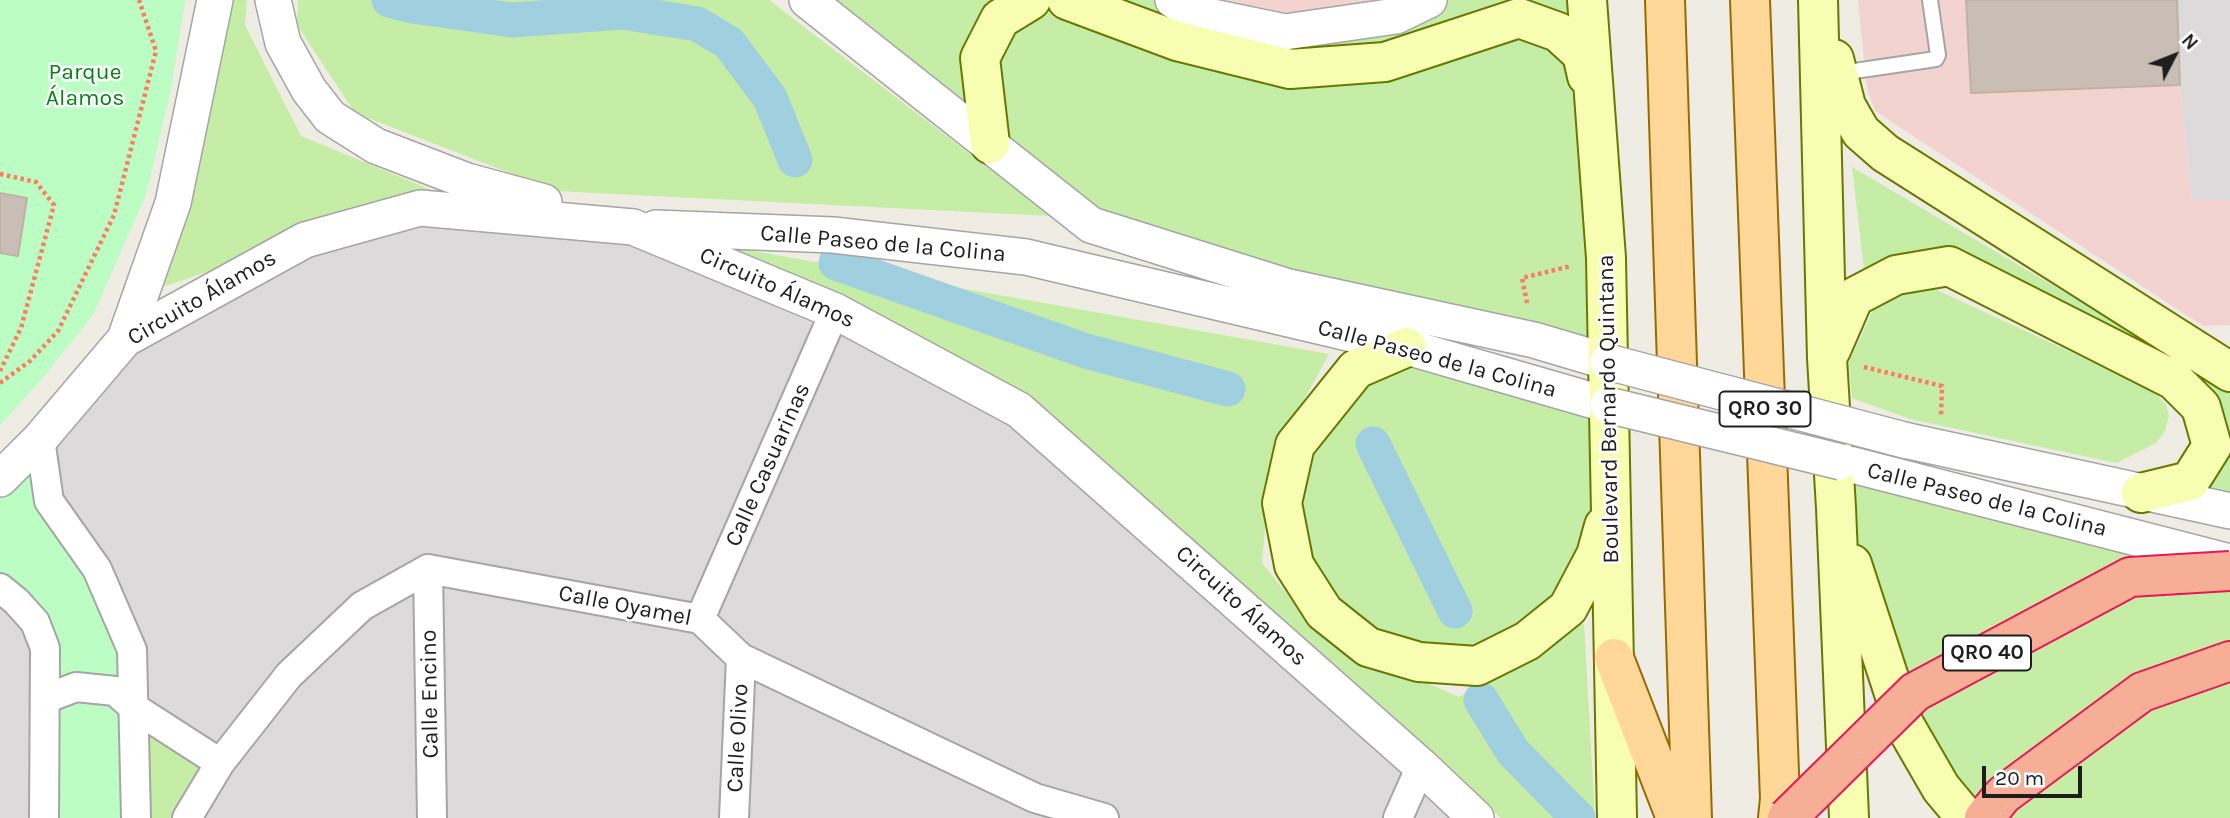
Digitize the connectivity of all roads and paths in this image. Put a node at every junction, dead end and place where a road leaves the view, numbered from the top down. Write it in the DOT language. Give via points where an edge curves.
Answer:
graph roads {
  1 [pos="139,0"];
  2 [pos="215,0"];
  3 [pos="272,0"];
  4 [pos="807,0"];
  5 [pos="1031,0"];
  6 [pos="1067,0"];
  7 [pos="1173,0"];
  8 [pos="1429,0"];
  9 [pos="1587,0"];
  10 [pos="1665,0"];
  11 [pos="1750,0"];
  12 [pos="1818,0"];
  13 [pos="1930,0"];
  14 [pos="1838,74"];
  15 [pos="1593,99"];
  16 [pos="990,144"];
  17 [pos="0,174"];
  18 [pos="633,227"];
  19 [pos="1606,258"];
  20 [pos="835,311"];
  21 [pos="125,339"];
  22 [pos="1534,340"];
  23 [pos="1407,347"];
  24 [pos="1827,358"];
  25 [pos="0,371"];
  26 [pos="2230,372"];
  27 [pos="0,383"];
  28 [pos="40,439"];
  29 [pos="1940,448"];
  30 [pos="0,479"];
  31 [pos="2141,493"];
  32 [pos="1610,500"];
  33 [pos="1836,508"];
  34 [pos="2230,511"];
  35 [pos="2230,562"];
  36 [pos="428,569"];
  37 [pos="2230,570"];
  38 [pos="0,589"];
  39 [pos="700,618"];
  40 [pos="741,658"];
  41 [pos="1614,658"];
  42 [pos="2230,661"];
  43 [pos="45,699"];
  44 [pos="133,707"];
  45 [pos="220,763"];
  46 [pos="1421,766"];
  47 [pos="44,818"];
  48 [pos="136,818"];
  49 [pos="187,818"];
  50 [pos="432,818"];
  51 [pos="734,818"];
  52 [pos="1104,818"];
  53 [pos="1398,818"];
  54 [pos="1476,818"];
  55 [pos="1617,818"];
  56 [pos="1676,818"];
  57 [pos="1692,818"];
  58 [pos="1778,818"];
  59 [pos="1787,818"];
  60 [pos="1849,818"];
  61 [pos="1966,818"];
  62 [pos="1984,818"];
  1 -- 27 [label="path" via="156,51 114,215 58,331 30,361"];
  2 -- 21 [label="street" via="173,203"];
  3 -- 18 [label="street" via="283,43 309,90 330,117 376,146 467,181"];
  4 -- 16 [label="street, Calle Paseo de la Colina"];
  5 -- 16 [label="main road" via="1000,19 980,58"];
  6 -- 15 [label="main road" via="1177,41 1290,69 1385,62 1520,18 1558,32 1582,54"];
  7 -- 8 [label="street" via="1193,13 1285,33 1396,16"];
  9 -- 15 [label="main road, Boulevard Bernardo Quintana"];
  10 -- 57 [label="main road"];
  11 -- 58 [label="main road, QRO 30"];
  12 -- 14 [label="main road"];
  12 -- 24 [label="main road"];
  13 -- 14 [label="lane" via="1936,59"];
  14 -- 26 [label="main road" via="1846,106 1861,132 1885,153"];
  15 -- 19 [label="main road, Boulevard Bernardo Quintana"];
  16 -- 22 [label="street, Calle Paseo de la Colina" via="1091,225 1285,286"];
  17 -- 25 [label="path" via="36,183 54,205 21,328"];
  18 -- 20 [label="street, Circuito Álamos"];
  18 -- 21 [label="street, Circuito Álamos" via="420,208 304,240"];
  18 -- 23 [label="street, Calle Paseo de la Colina" via="833,235 1026,257"];
  19 -- 22 [label="path" via="1522,278"];
  19 -- 32 [label="main road, Boulevard Bernardo Quintana"];
  20 -- 39 [label="street, Calle Casuarinas"];
  20 -- 46 [label="street, Circuito Álamos" via="1019,410"];
  21 -- 28 [label="street, Circuito Álamos"];
  22 -- 29 [label="street, Calle Paseo de la Colina, bridge"];
  23 -- 32 [label="main road" via="1356,369 1295,445 1282,503 1294,565 1324,612 1368,647 1419,662 1477,666 1527,642 1568,608 1596,555"];
  23 -- 35 [label="street, Calle Paseo de la Colina, bridge" via="1593,401"];
  24 -- 29 [label="path" via="1942,386"];
  24 -- 31 [label="main road" via="1854,297 1896,275 1950,266 2174,380 2201,407 2212,446 2190,481"];
  24 -- 33 [label="main road"];
  28 -- 30 [label="street, Circuito Álamos"];
  28 -- 44 [label="street" via="49,501 97,569 132,650"];
  29 -- 31 [label="street, Calle Paseo de la Colina"];
  31 -- 34 [label="street, Calle Paseo de la Colina"];
  32 -- 41 [label="main road, Boulevard Bernardo Quintana"];
  33 -- 60 [label="main road"];
  33 -- 61 [label="main road" via="1904,724 1941,788"];
  36 -- 39 [label="street, Calle Oyamel"];
  36 -- 45 [label="street" via="362,606 289,675"];
  36 -- 50 [label="street, Calle Encino"];
  37 -- 59 [label="highway, QRO 40, bridge" via="2130,577 1915,692"];
  38 -- 43 [label="street" via="35,622 45,648"];
  39 -- 40 [label="street, Calle Oyamel"];
  40 -- 51 [label="street, Calle Olivo"];
  40 -- 52 [label="street, Calle Oyamel" via="1035,799"];
  41 -- 55 [label="main road, Boulevard Bernardo Quintana"];
  41 -- 56 [label="main road"];
  42 -- 62 [label="highway" via="2143,692 2003,795"];
  43 -- 44 [label="street" via="76,687 115,691"];
  43 -- 47 [label="street"];
  44 -- 45 [label="street"];
  44 -- 48 [label="street"];
  45 -- 49 [label="street"];
  46 -- 53 [label="street"];
  46 -- 54 [label="street, Circuito Álamos"];
}
